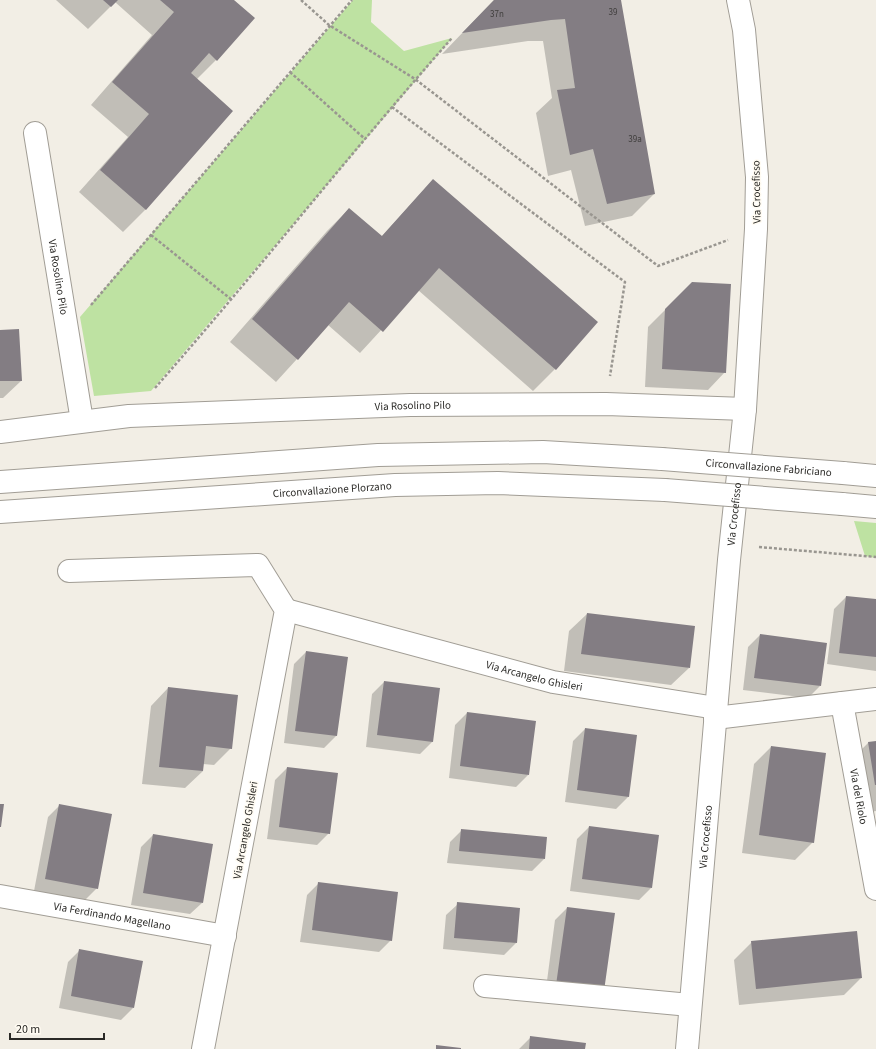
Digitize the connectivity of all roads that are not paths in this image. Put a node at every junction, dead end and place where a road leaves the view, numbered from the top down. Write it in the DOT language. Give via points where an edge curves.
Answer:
graph roads {
  1 [pos="738,0"];
  2 [pos="35,133"];
  3 [pos="745,409"];
  4 [pos="82,421"];
  5 [pos="0,432"];
  6 [pos="876,476"];
  7 [pos="0,482"];
  8 [pos="876,507"];
  9 [pos="0,512"];
  10 [pos="69,571"];
  11 [pos="286,610"];
  12 [pos="876,699"];
  13 [pos="842,703"];
  14 [pos="715,713"];
  15 [pos="876,889"];
  16 [pos="0,896"];
  17 [pos="225,936"];
  18 [pos="485,986"];
  19 [pos="690,1005"];
  20 [pos="203,1049"];
  21 [pos="687,1049"];
  1 -- 3 [label="main road, Via Crocefisso" via="744,30 758,177"];
  2 -- 4 [label="main road, Via Rosolino Pilo"];
  3 -- 4 [label="main road, Via Rosolino Pilo" via="606,404 410,405 129,416"];
  3 -- 14 [label="main road, Via Crocefisso"];
  4 -- 5 [label="main road, Via Rosolino Pilo"];
  6 -- 7 [label="main road, Circonvallazione Fabriciano, bridge" via="543,452 378,455"];
  8 -- 9 [label="main road, Circonvallazione Plorzano, bridge" via="665,490 498,483 395,485"];
  10 -- 11 [label="main road" via="258,565"];
  11 -- 14 [label="main road, Via Arcangelo Ghisleri" via="553,682"];
  11 -- 17 [label="main road, Via Arcangelo Ghisleri"];
  12 -- 13 [label="main road"];
  13 -- 14 [label="main road"];
  13 -- 15 [label="main road, Via del Riolo"];
  14 -- 19 [label="main road, Via Crocefisso"];
  16 -- 17 [label="main road, Via Ferdinando Magellano"];
  17 -- 20 [label="main road, Via Arcangelo Ghisleri"];
  18 -- 19 [label="main road"];
  19 -- 21 [label="main road, Via Crocefisso"];
}
